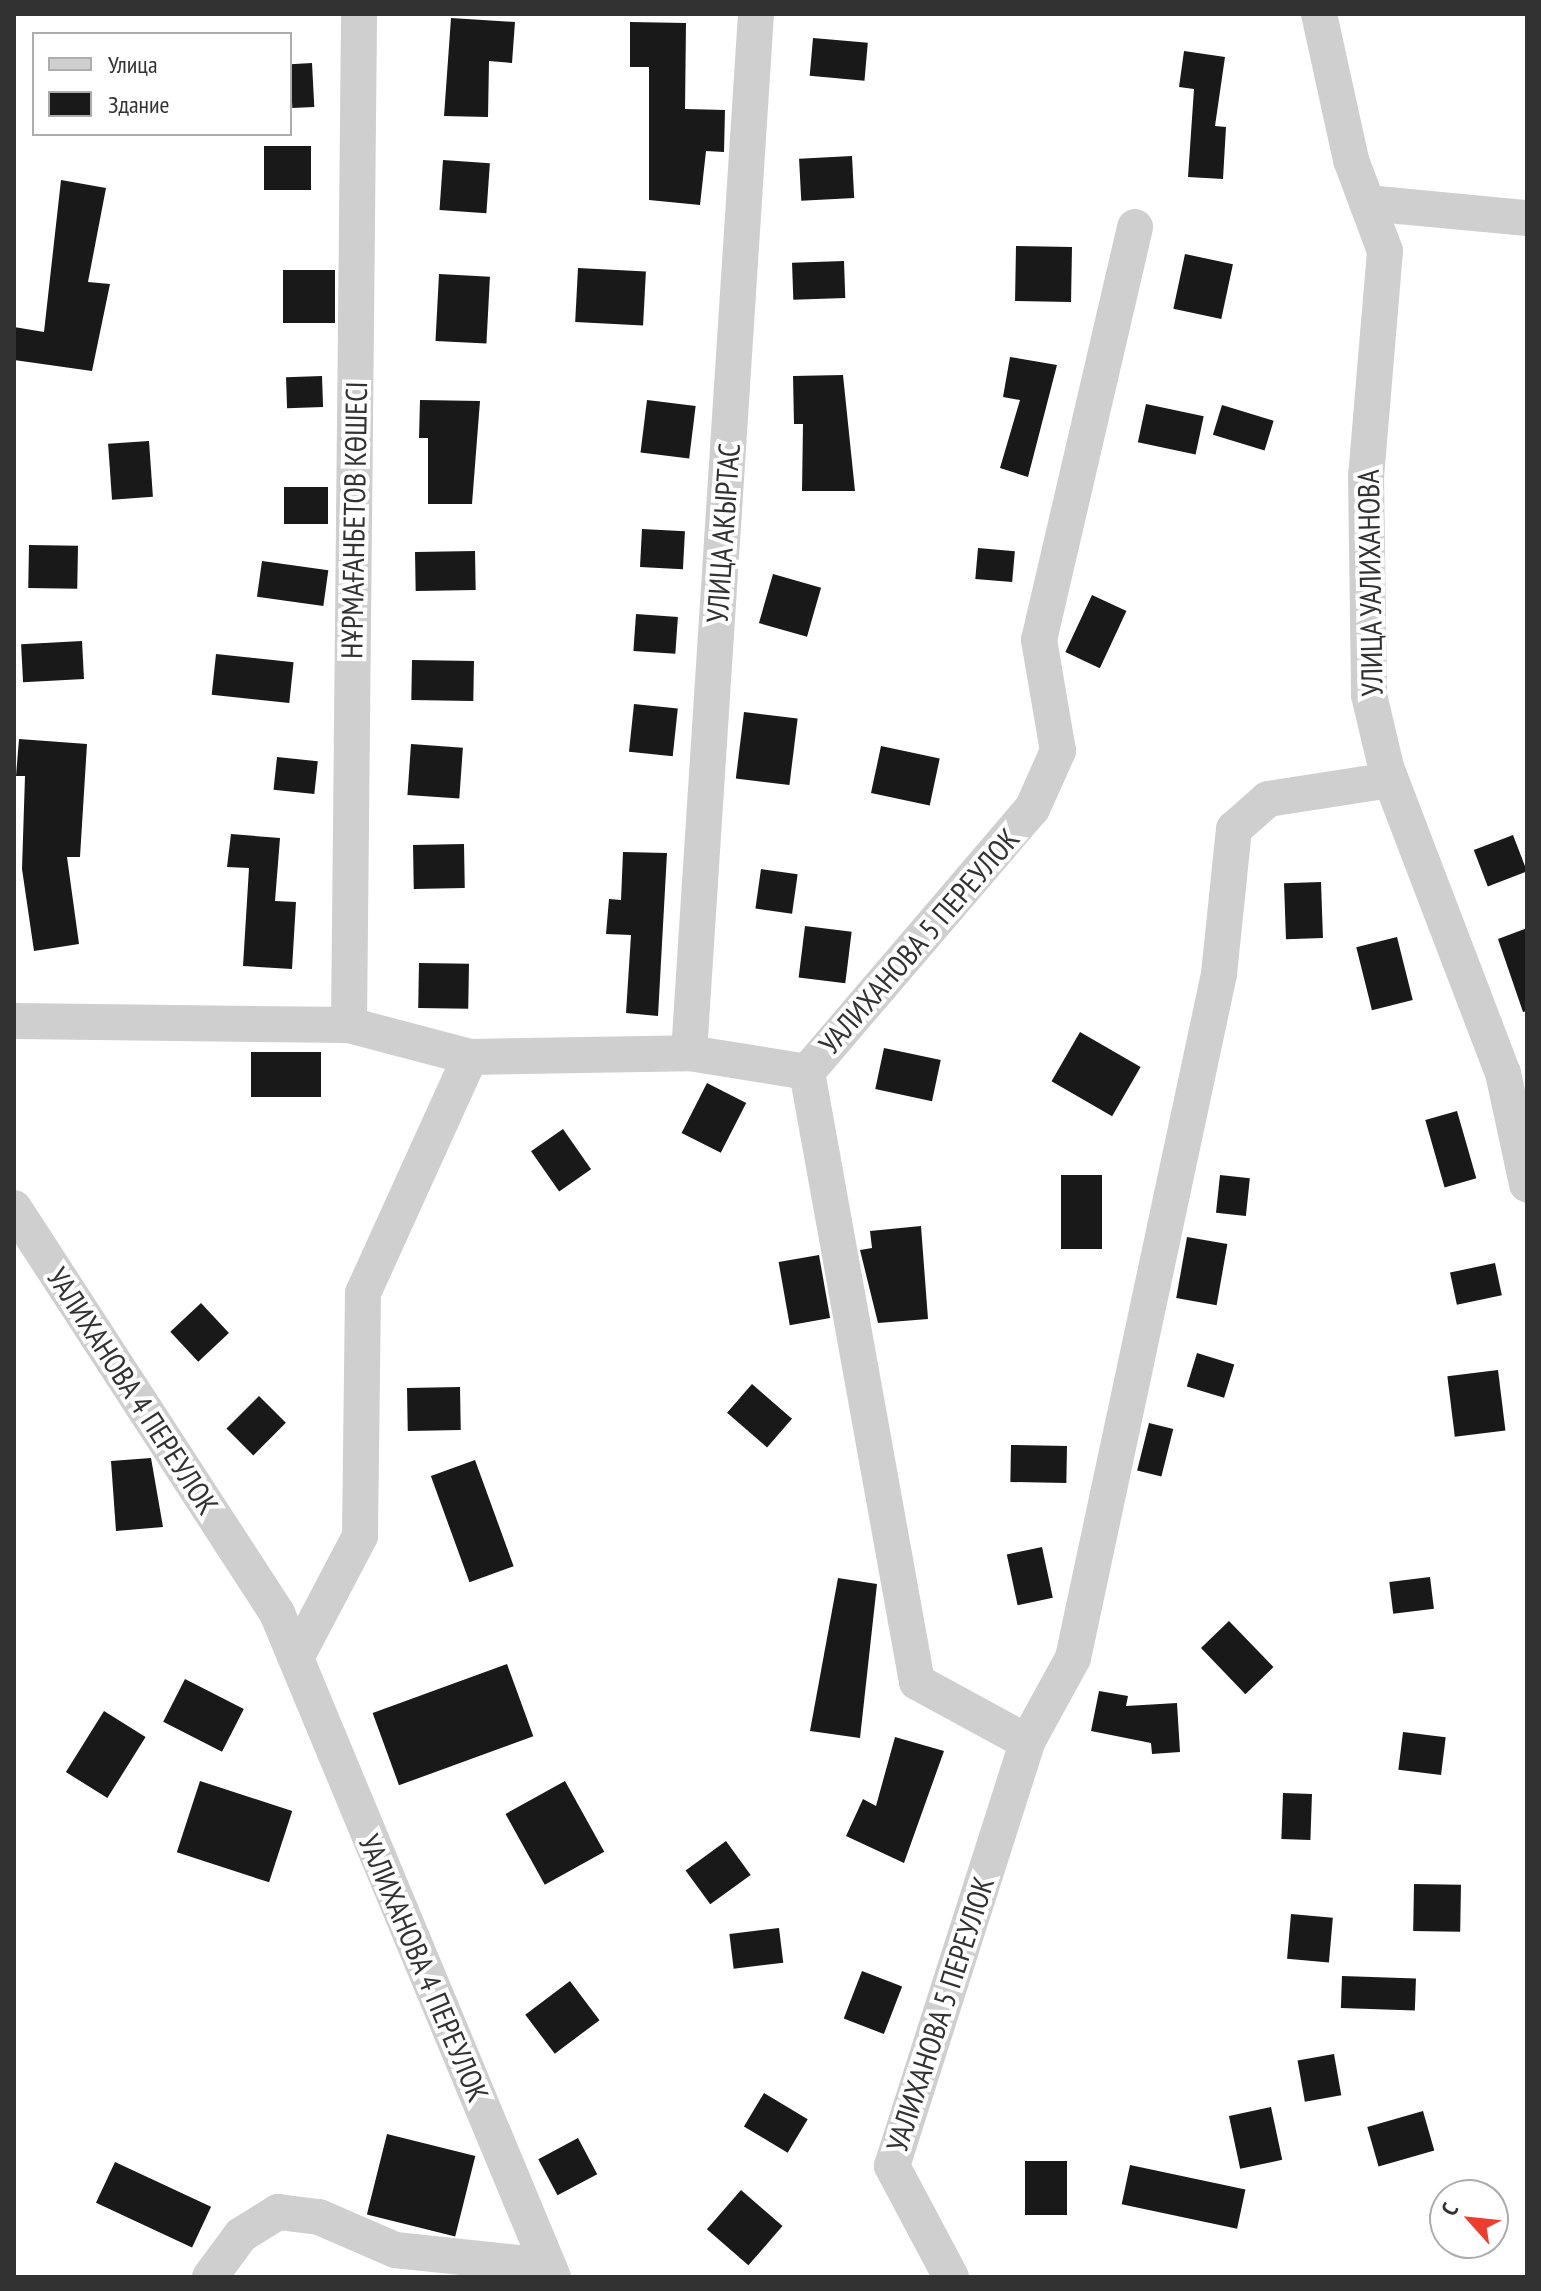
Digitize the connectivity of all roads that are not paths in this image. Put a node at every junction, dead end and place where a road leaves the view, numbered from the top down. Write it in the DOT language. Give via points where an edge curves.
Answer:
graph roads {
  1 [pos="359,14"];
  2 [pos="756,14"];
  3 [pos="1319,14"];
  4 [pos="1367,203"];
  5 [pos="1527,218"];
  6 [pos="1135,227"];
  7 [pos="1391,780"];
  8 [pos="14,1021"];
  9 [pos="349,1025"];
  10 [pos="689,1053"];
  11 [pos="470,1057"];
  12 [pos="807,1072"];
  13 [pos="1527,1184"];
  14 [pos="14,1208"];
  15 [pos="296,1658"];
  16 [pos="1027,1742"];
  17 [pos="550,2271"];
  18 [pos="210,2277"];
  19 [pos="951,2277"];
  1 -- 9 [label="street, НҰРМАҒАНБЕТОВ КӨШЕСІ"];
  2 -- 10 [label="street, УЛИЦА АКЫРТАС"];
  3 -- 4 [label="street, УЛИЦА УАЛИХАНОВА"];
  4 -- 5 [label="street"];
  4 -- 7 [label="street, УЛИЦА УАЛИХАНОВА" via="1385,251 1366,475 1369,695"];
  6 -- 12 [label="street, УАЛИХАНОВА 5 ПЕРЕУЛОК" via="1039,640 1058,751 1032,809"];
  7 -- 13 [label="street, УЛИЦА УАЛИХАНОВА" via="1503,1073"];
  7 -- 16 [label="street, УАЛИХАНОВА 5 ПЕРЕУЛОК" via="1268,799 1234,829 1219,974 1073,1658"];
  8 -- 9 [label="street"];
  9 -- 11 [label="street"];
  10 -- 11 [label="street"];
  10 -- 12 [label="street"];
  11 -- 15 [label="street" via="363,1293 360,1536"];
  12 -- 16 [label="street, УАЛИХАНОВА 5 ПЕРЕУЛОК" via="917,1682"];
  14 -- 15 [label="street, УАЛИХАНОВА 4 ПЕРЕУЛОК" via="277,1613"];
  15 -- 17 [label="street, УАЛИХАНОВА 4 ПЕРЕУЛОК"];
  16 -- 19 [label="street, УАЛИХАНОВА 5 ПЕРЕУЛОК" via="892,2166"];
  17 -- 18 [label="street" via="395,2250 319,2217 278,2212 241,2235"];
}
